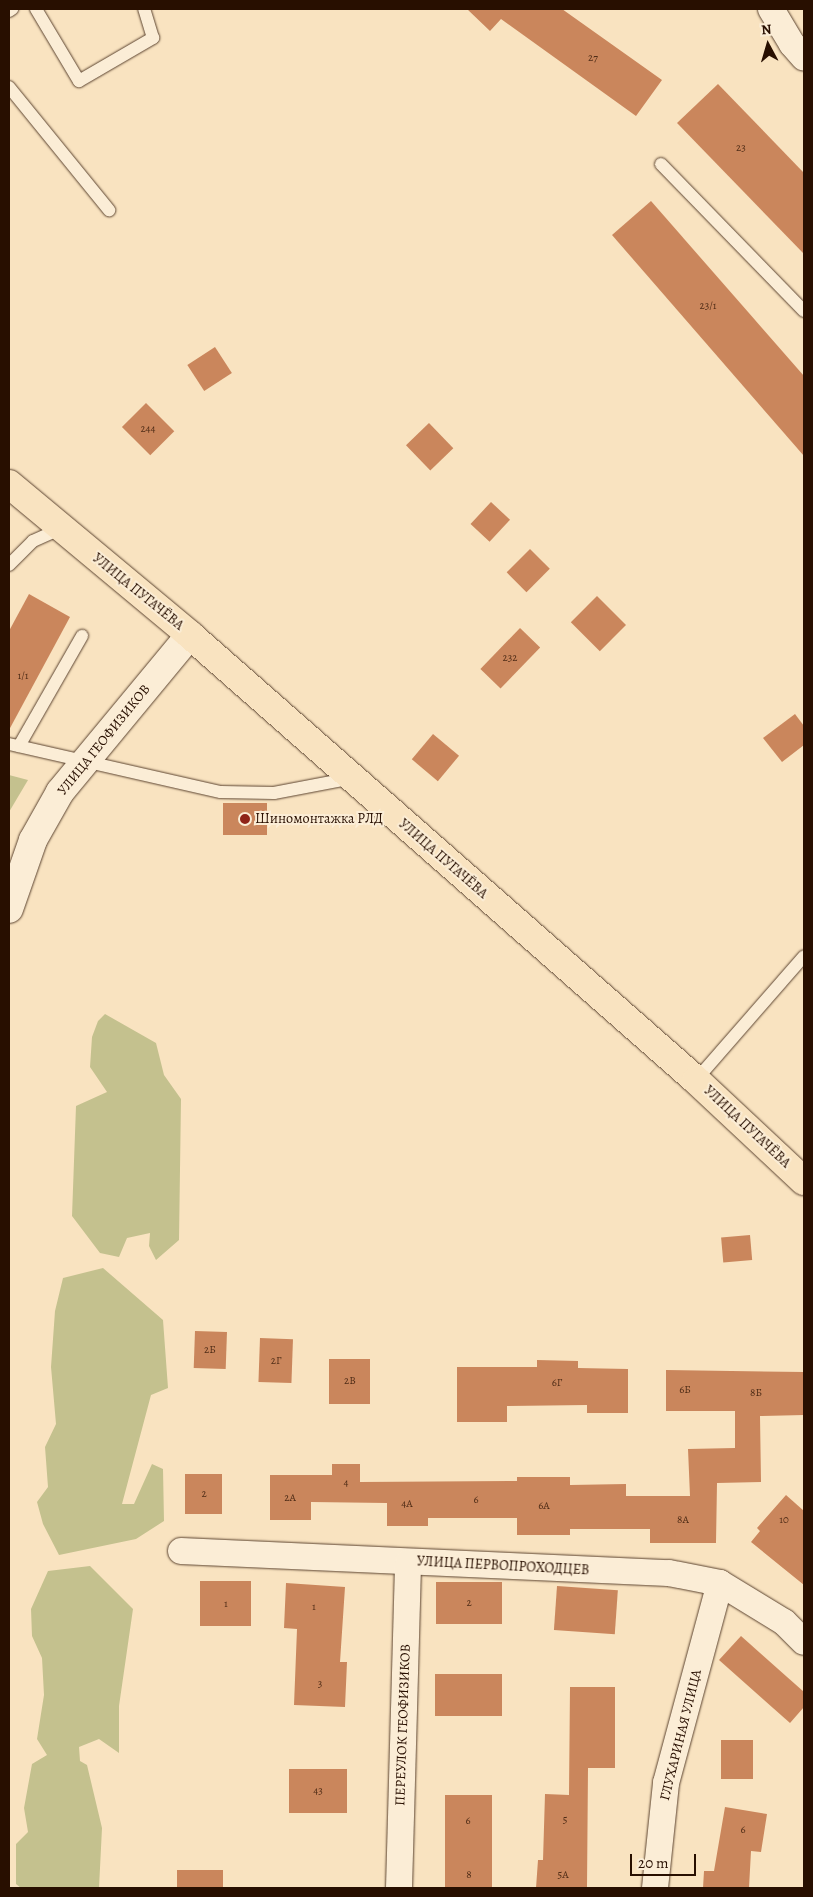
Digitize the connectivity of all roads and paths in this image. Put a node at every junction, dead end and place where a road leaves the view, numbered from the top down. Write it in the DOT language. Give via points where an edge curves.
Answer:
graph roads {
  1 [pos="12,9"];
  2 [pos="36,9"];
  3 [pos="144,9"];
  4 [pos="771,9"];
  5 [pos="9,11"];
  6 [pos="804,58"];
  7 [pos="9,87"];
  8 [pos="661,164"];
  9 [pos="109,210"];
  10 [pos="804,311"];
  11 [pos="9,484"];
  12 [pos="60,529"];
  13 [pos="9,565"];
  14 [pos="190,635"];
  15 [pos="82,636"];
  16 [pos="14,745"];
  17 [pos="84,760"];
  18 [pos="353,778"];
  19 [pos="9,909"];
  20 [pos="804,956"];
  21 [pos="696,1080"];
  22 [pos="804,1181"];
  23 [pos="182,1551"];
  24 [pos="408,1562"];
  25 [pos="720,1583"];
  26 [pos="804,1642"];
  27 [pos="399,1888"];
  28 [pos="655,1888"];
  1 -- 5 [label="lane"];
  2 -- 3 [label="lane" via="79,80 153,38"];
  4 -- 6 [label="street"];
  7 -- 9 [label="lane"];
  8 -- 10 [label="lane"];
  11 -- 12 [label="main road, УЛИЦА ПУГАЧЁВА"];
  12 -- 13 [label="lane" via="32,541"];
  12 -- 14 [label="main road, УЛИЦА ПУГАЧЁВА"];
  14 -- 17 [label="street, УЛИЦА ГЕОФИЗИКОВ"];
  14 -- 18 [label="main road, УЛИЦА ПУГАЧЁВА"];
  15 -- 16 [label="lane"];
  16 -- 17 [label="lane"];
  17 -- 18 [label="lane" via="221,792 274,793"];
  17 -- 19 [label="street, УЛИЦА ГЕОФИЗИКОВ" via="60,792 33,840"];
  18 -- 21 [label="main road, УЛИЦА ПУГАЧЁВА"];
  20 -- 21 [label="lane"];
  21 -- 22 [label="main road, УЛИЦА ПУГАЧЁВА"];
  23 -- 24 [label="street, УЛИЦА ПЕРВОПРОХОДЦЕВ"];
  24 -- 25 [label="street, УЛИЦА ПЕРВОПРОХОДЦЕВ" via="669,1573"];
  24 -- 27 [label="street, ПЕРЕУЛОК ГЕОФИЗИКОВ"];
  25 -- 26 [label="street, УЛИЦА ПЕРВОПРОХОДЦЕВ" via="784,1622"];
  25 -- 28 [label="street, ГЛУХАРИНАЯ УЛИЦА" via="666,1783"];
}
